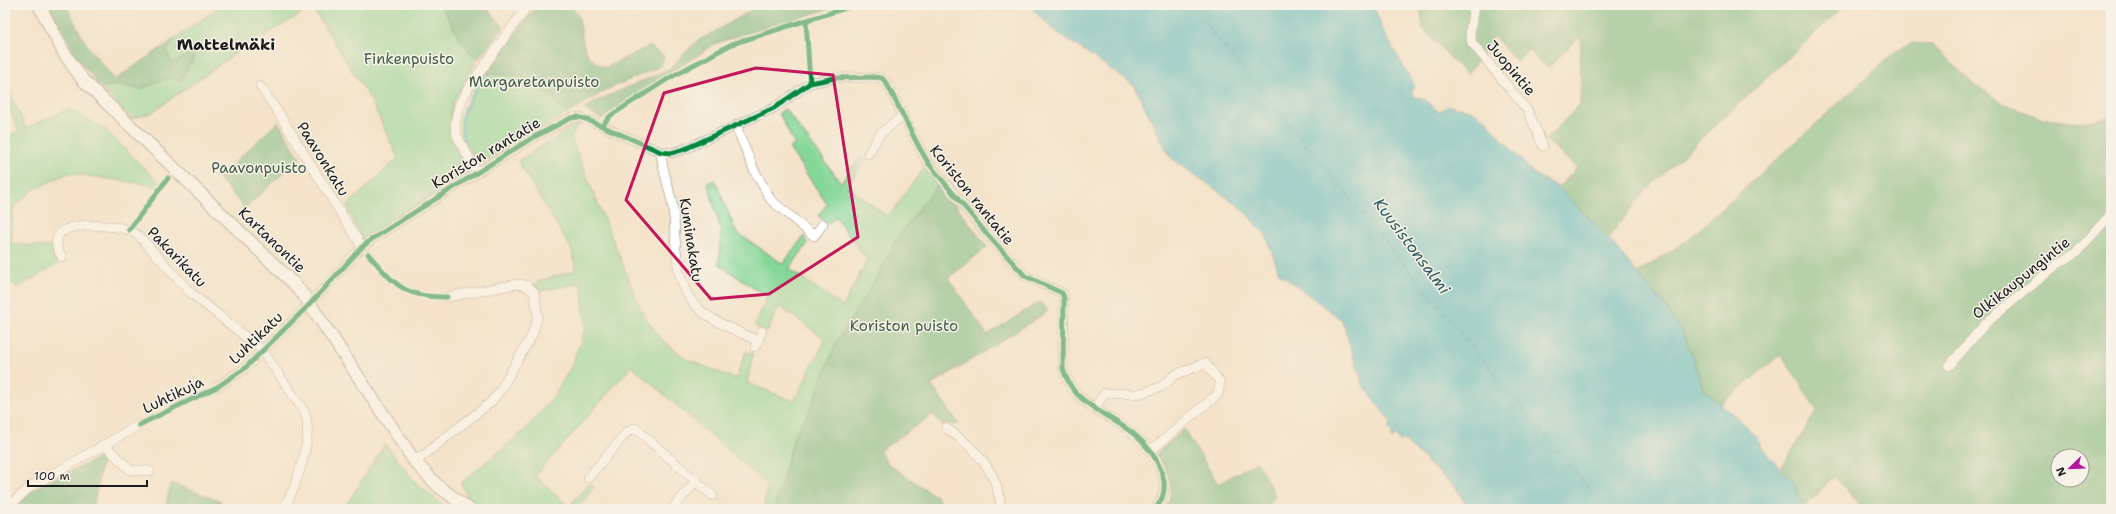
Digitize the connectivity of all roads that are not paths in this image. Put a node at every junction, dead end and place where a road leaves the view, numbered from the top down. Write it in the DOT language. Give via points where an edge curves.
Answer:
graph roads {
  1 [pos="39,5"];
  2 [pos="528,5"];
  3 [pos="1474,5"];
  4 [pos="260,86"];
  5 [pos="903,115"];
  6 [pos="736,126"];
  7 [pos="1543,146"];
  8 [pos="660,152"];
  9 [pos="868,154"];
  10 [pos="477,173"];
  11 [pos="2111,214"];
  12 [pos="823,224"];
  13 [pos="362,247"];
  14 [pos="62,257"];
  15 [pos="447,297"];
  16 [pos="310,304"];
  17 [pos="762,331"];
  18 [pos="262,350"];
  19 [pos="1949,366"];
  20 [pos="217,387"];
  21 [pos="1094,408"];
  22 [pos="139,425"];
  23 [pos="946,428"];
  24 [pos="104,445"];
  25 [pos="1150,451"];
  26 [pos="415,462"];
  27 [pos="150,471"];
  28 [pos="588,478"];
  29 [pos="696,480"];
  30 [pos="713,496"];
  31 [pos="6,509"];
  32 [pos="283,509"];
  33 [pos="469,509"];
  34 [pos="672,509"];
  35 [pos="1001,509"];
  36 [pos="1155,509"];
  1 -- 16 [label="street, Kartanontie" via="64,52 83,80 292,282"];
  2 -- 10 [label="street" via="459,105 455,124 457,136"];
  3 -- 7 [label="street, Juopintie" via="1470,33 1472,43 1528,111"];
  4 -- 13 [label="street, Paavonkatu"];
  5 -- 6 [label="street, Koriston rantatie" via="882,78 847,78 810,83 780,105"];
  5 -- 9 [label="street" via="880,134"];
  5 -- 21 [label="street, Koriston rantatie" via="929,164 996,244 1025,276 1062,293 1063,369 1077,394"];
  6 -- 8 [label="street, Koriston rantatie" via="685,149 671,153"];
  6 -- 12 [label="street" via="754,170 771,200 814,236"];
  8 -- 10 [label="street, Koriston rantatie" via="588,120 572,118 532,138"];
  8 -- 17 [label="street, Kuminakatu" via="673,208 679,271 686,293 699,309 714,320 756,344"];
  10 -- 13 [label="street, Koriston rantatie" via="382,231"];
  11 -- 19 [label="street, Olkikaupungintie" via="2076,253 2055,266 1985,324"];
  13 -- 16 [label="street, Koriston rantatie"];
  14 -- 18 [label="street, Pakarikatu" via="56,244 62,231 68,228 83,225 129,230 139,236 191,293"];
  15 -- 26 [label="street" via="517,284 526,285 531,288 536,298 538,316 532,335 495,398"];
  16 -- 18 [label="street, Luhtikatu"];
  16 -- 26 [label="street, Kartanontie"];
  18 -- 20 [label="street, Luhtikatu" via="244,369"];
  18 -- 32 [label="street" via="304,410 308,420 300,469"];
  21 -- 25 [label="street, Koriston rantatie" via="1134,434"];
  21 -- 25 [label="street" via="1105,393 1138,394 1161,387 1175,375 1205,363 1220,382 1218,394"];
  22 -- 24 [label="street"];
  23 -- 35 [label="street" via="966,443 986,464 999,490"];
  24 -- 27 [label="street" via="130,470"];
  24 -- 31 [label="street" via="30,487"];
  25 -- 36 [label="street, Koriston rantatie" via="1165,482 1162,498"];
  26 -- 33 [label="street, Kartanontie" via="438,486"];
  28 -- 29 [label="street" via="630,429 635,428"];
  29 -- 30 [label="street"];
  29 -- 34 [label="street"];
}
